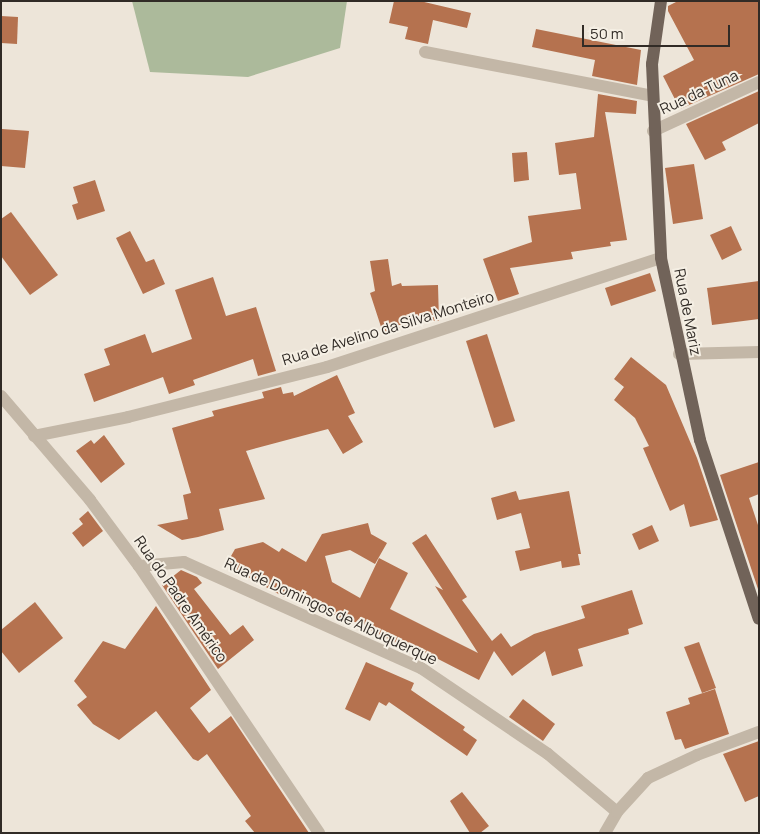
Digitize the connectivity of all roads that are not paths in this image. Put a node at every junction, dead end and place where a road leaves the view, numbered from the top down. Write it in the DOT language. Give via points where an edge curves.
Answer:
graph roads {
  1 [pos="661,1"];
  2 [pos="425,52"];
  3 [pos="759,82"];
  4 [pos="653,96"];
  5 [pos="653,131"];
  6 [pos="661,258"];
  7 [pos="759,352"];
  8 [pos="679,354"];
  9 [pos="1,396"];
  10 [pos="34,436"];
  11 [pos="139,566"];
  12 [pos="759,618"];
  13 [pos="759,732"];
  14 [pos="617,812"];
  15 [pos="319,833"];
  16 [pos="605,833"];
  1 -- 4 [label="main road, Rua de Mariz" via="652,64"];
  2 -- 4 [label="street"];
  3 -- 5 [label="street, Rua da Tuna"];
  4 -- 5 [label="main road, Rua de Mariz"];
  5 -- 6 [label="main road, Rua de Mariz"];
  6 -- 8 [label="main road, Rua de Mariz"];
  6 -- 10 [label="street, Rua de Avelino da Silva Monteiro" via="327,367 128,418"];
  7 -- 8 [label="street"];
  8 -- 12 [label="main road, Rua de Mariz" via="700,440"];
  9 -- 10 [label="street, Rua do Padre Américo"];
  10 -- 11 [label="street, Rua do Padre Américo" via="90,500"];
  11 -- 14 [label="street, Rua de Domingos de Albuquerque" via="184,562 421,668 548,754"];
  11 -- 15 [label="street, Rua do Padre Américo"];
  13 -- 14 [label="street" via="662,769 635,790"];
  14 -- 16 [label="street"];
}
